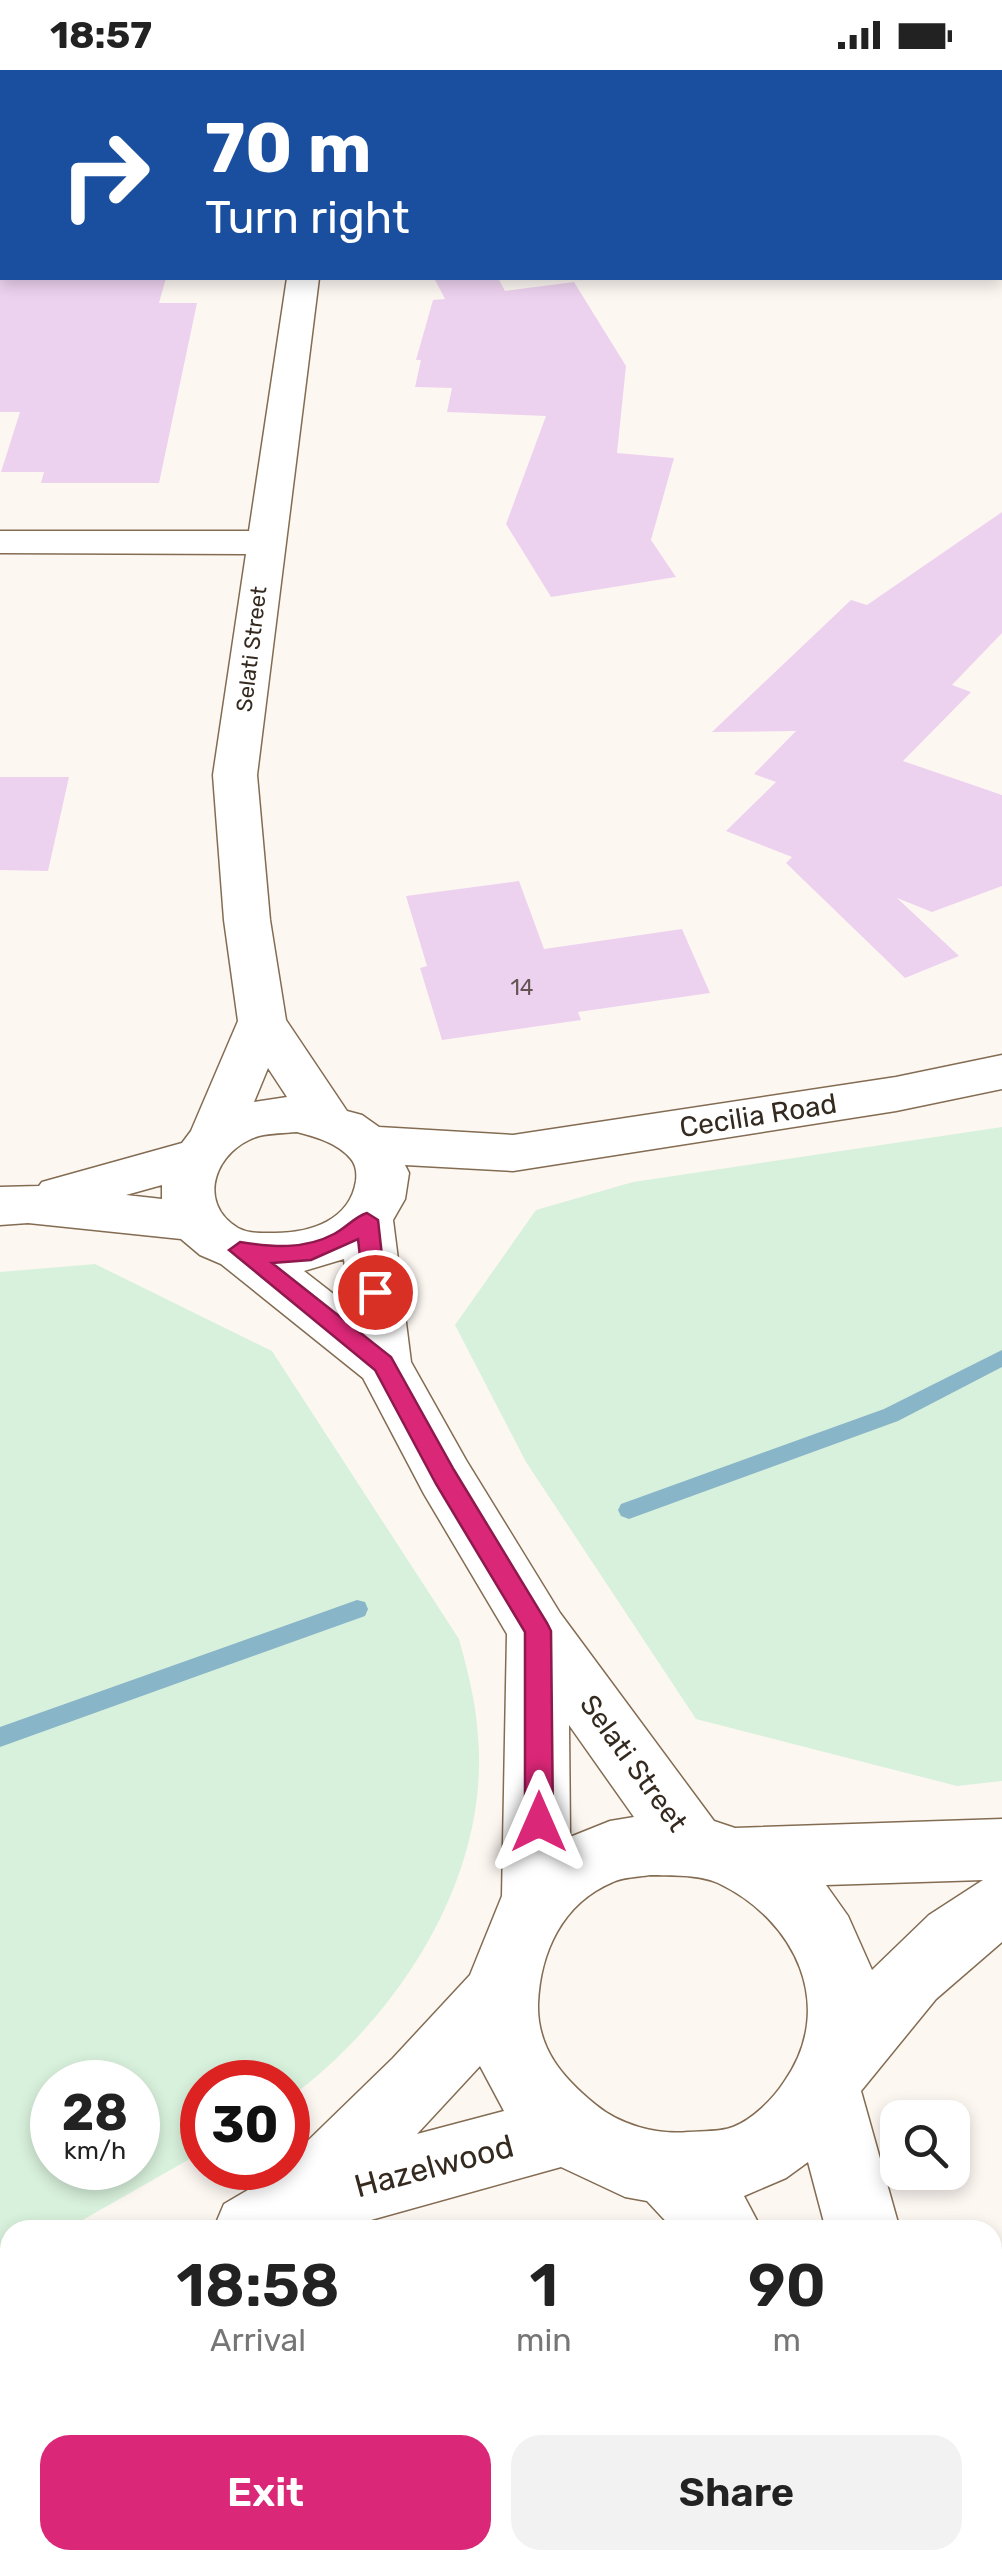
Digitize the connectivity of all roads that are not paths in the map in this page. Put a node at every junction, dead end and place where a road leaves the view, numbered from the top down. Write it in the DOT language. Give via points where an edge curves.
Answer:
graph roads {
  1 [pos="303,280"];
  2 [pos="0,542"];
  3 [pos="265,543"];
  4 [pos="262,1021"];
  5 [pos="1002,1072"];
  6 [pos="326,1119"];
  7 [pos="370,1145"];
  8 [pos="205,1148"];
  9 [pos="513,1153"];
  10 [pos="14,1205"];
  11 [pos="372,1214"];
  12 [pos="196,1221"];
  13 [pos="240,1250"];
  14 [pos="383,1363"];
  15 [pos="529,1614"];
  16 [pos="1002,1849"];
  17 [pos="715,1852"];
  18 [pos="536,1902"];
  19 [pos="1002,1904"];
  20 [pos="501,1992"];
  21 [pos="831,2080"];
  22 [pos="565,2130"];
  23 [pos="670,2172"];
  24 [pos="273,2217"];
  25 [pos="716,2220"];
  26 [pos="861,2220"];
  1 -- 3 [label="street, Selati Street"];
  2 -- 3 [label="street"];
  3 -- 4 [label="street, Selati Street" via="235,775"];
  4 -- 6 [label="street, Selati Street"];
  4 -- 8 [label="street"];
  5 -- 9 [label="street, Cecilia Road"];
  6 -- 7 [label="street"];
  6 -- 8 [label="street" via="267,1116 239,1124"];
  7 -- 9 [label="street, Cecilia Road"];
  7 -- 11 [label="street" via="384,1186"];
  8 -- 10 [label="street"];
  8 -- 12 [label="street" via="186,1178"];
  9 -- 11 [label="street, Cecilia Road"];
  10 -- 12 [label="street"];
  11 -- 13 [label="street" via="343,1240 311,1252 275,1256"];
  11 -- 14 [label="street, Selati Street"];
  12 -- 13 [label="street" via="214,1239"];
  13 -- 14 [label="street, Selati Street"];
  14 -- 15 [label="street, Selati Street"];
  15 -- 17 [label="street, Selati Street"];
  15 -- 18 [label="street, Selati Street"];
  16 -- 17 [label="street"];
  17 -- 18 [label="street" via="650,1845 606,1853 568,1873"];
  17 -- 21 [label="street" via="774,1879 829,1944 842,1985 844,2026"];
  18 -- 20 [label="street" via="511,1944"];
  19 -- 21 [label="street" via="896,1990"];
  20 -- 22 [label="street" via="506,2042 529,2090"];
  20 -- 24 [label="street" via="418,2083"];
  21 -- 23 [label="street" via="786,2136 733,2165"];
  21 -- 26 [label="street"];
  22 -- 23 [label="street" via="614,2160"];
  22 -- 24 [label="street, Hazelwood"];
  23 -- 25 [label="street"];
}
